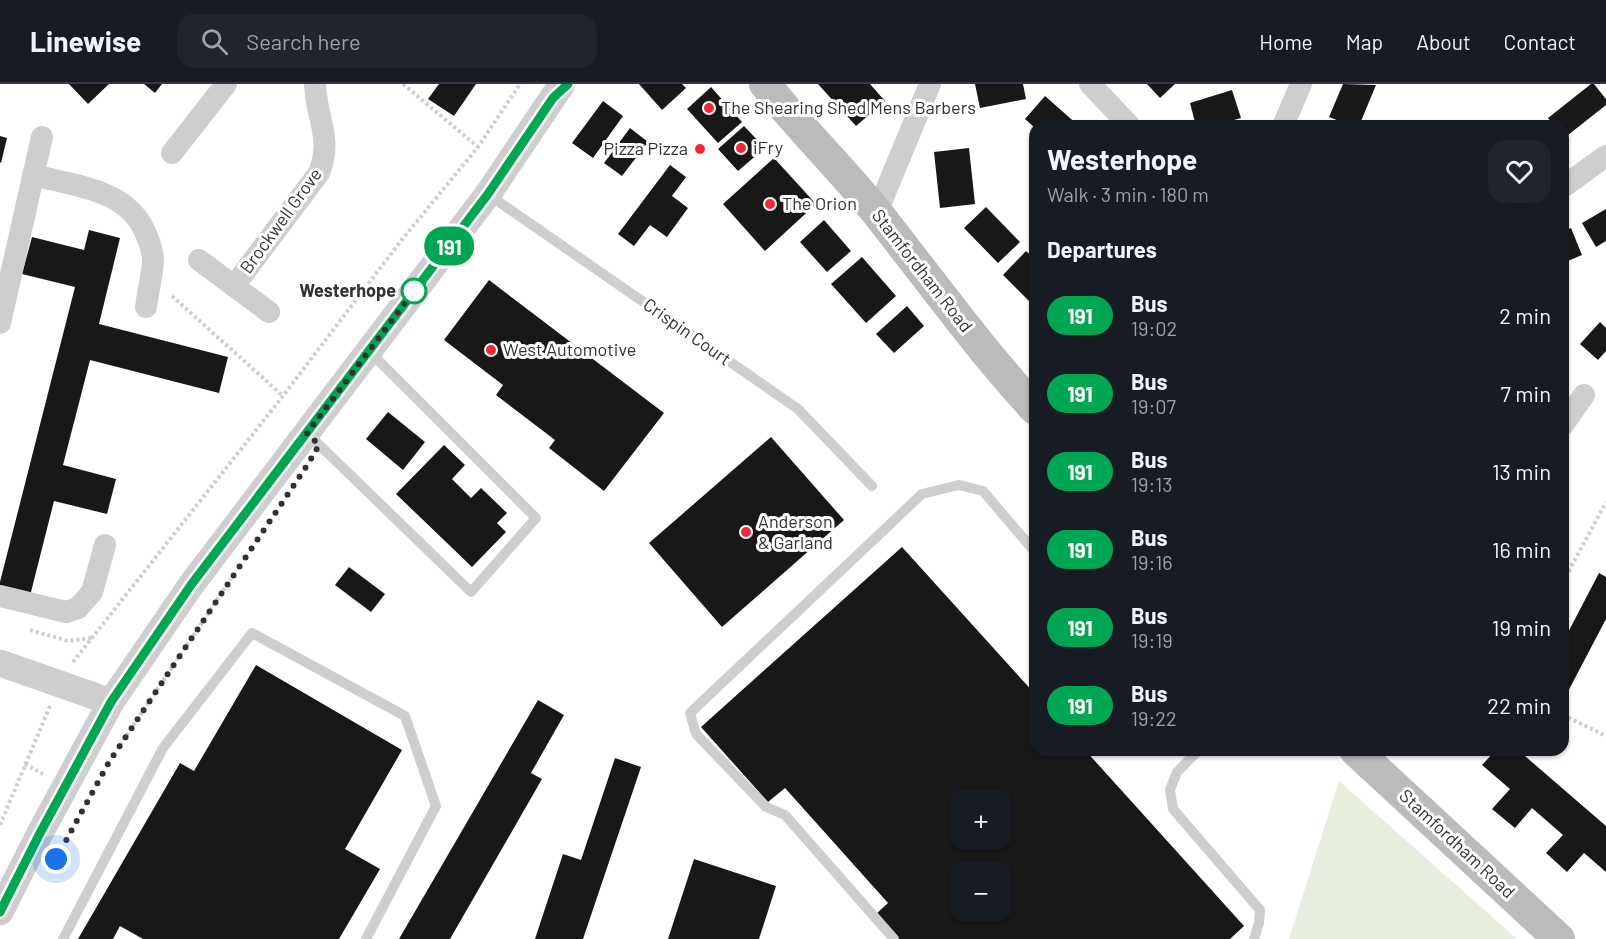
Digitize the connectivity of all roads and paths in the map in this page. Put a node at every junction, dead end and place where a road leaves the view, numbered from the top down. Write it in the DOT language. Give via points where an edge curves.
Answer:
graph roads {
  1 [pos="226,84"];
  2 [pos="315,84"];
  3 [pos="403,84"];
  4 [pos="520,84"];
  5 [pos="754,84"];
  6 [pos="1090,84"];
  7 [pos="1300,84"];
  8 [pos="923,88"];
  9 [pos="561,89"];
  10 [pos="774,96"];
  11 [pos="1124,120"];
  12 [pos="1285,120"];
  13 [pos="42,137"];
  14 [pos="478,147"];
  15 [pos="172,153"];
  16 [pos="1606,156"];
  17 [pos="33,175"];
  18 [pos="1569,183"];
  19 [pos="488,194"];
  20 [pos="877,212"];
  21 [pos="199,260"];
  22 [pos="150,276"];
  23 [pos="234,286"];
  24 [pos="146,307"];
  25 [pos="269,312"];
  26 [pos="0,323"];
  27 [pos="369,351"];
  28 [pos="1584,395"];
  29 [pos="283,396"];
  30 [pos="1029,403"];
  31 [pos="1569,416"];
  32 [pos="307,433"];
  33 [pos="872,486"];
  34 [pos="1606,502"];
  35 [pos="105,545"];
  36 [pos="1029,545"];
  37 [pos="1569,571"];
  38 [pos="232,578"];
  39 [pos="0,596"];
  40 [pos="0,663"];
  41 [pos="61,684"];
  42 [pos="111,702"];
  43 [pos="1569,718"];
  44 [pos="1606,736"];
  45 [pos="115,752"];
  46 [pos="1193,756"];
  47 [pos="1361,756"];
  48 [pos="0,825"];
  49 [pos="0,912"];
  50 [pos="63,939"];
  51 [pos="366,939"];
  52 [pos="894,939"];
  53 [pos="1254,939"];
  54 [pos="1559,939"];
  1 -- 15 [label="street"];
  2 -- 23 [label="street, Brockwell Grove" via="326,144 319,173"];
  3 -- 14 [label="path"];
  4 -- 14 [label="path"];
  5 -- 10 [label="main road, Stamfordham Road"];
  6 -- 11 [label="street"];
  7 -- 12 [label="street"];
  8 -- 20 [label="street"];
  9 -- 19 [label="street"];
  10 -- 20 [label="main road, Stamfordham Road"];
  13 -- 17 [label="street"];
  14 -- 29 [label="path"];
  16 -- 18 [label="street"];
  17 -- 22 [label="street" via="103,193 126,206 148,238 153,260"];
  17 -- 26 [label="street"];
  19 -- 27 [label="street"];
  19 -- 33 [label="lane, Crispin Court" via="798,409"];
  20 -- 30 [label="main road, Stamfordham Road" via="997,368"];
  21 -- 23 [label="street, Brockwell Grove"];
  22 -- 24 [label="street"];
  22 -- 29 [label="path"];
  23 -- 25 [label="street, Brockwell Grove"];
  27 -- 32 [label="street"];
  27 -- 32 [label="lane" via="536,518 471,592"];
  28 -- 31 [label="street"];
  29 -- 41 [label="path" via="68,668"];
  32 -- 42 [label="street" via="191,585"];
  34 -- 37 [label="path"];
  35 -- 39 [label="street" via="92,592 78,608 66,612"];
  36 -- 52 [label="lane" via="983,491 959,485 922,494 690,713 696,734 766,807 785,815"];
  38 -- 45 [label="path"];
  40 -- 41 [label="street"];
  41 -- 42 [label="street"];
  41 -- 48 [label="path"];
  42 -- 49 [label="street"];
  43 -- 44 [label="path"];
  46 -- 53 [label="lane" via="1177,772 1170,790 1173,809 1260,910"];
  47 -- 54 [label="main road, Stamfordham Road"];
  50 -- 51 [label="lane" via="163,748 252,633 405,716 436,806"];
}
